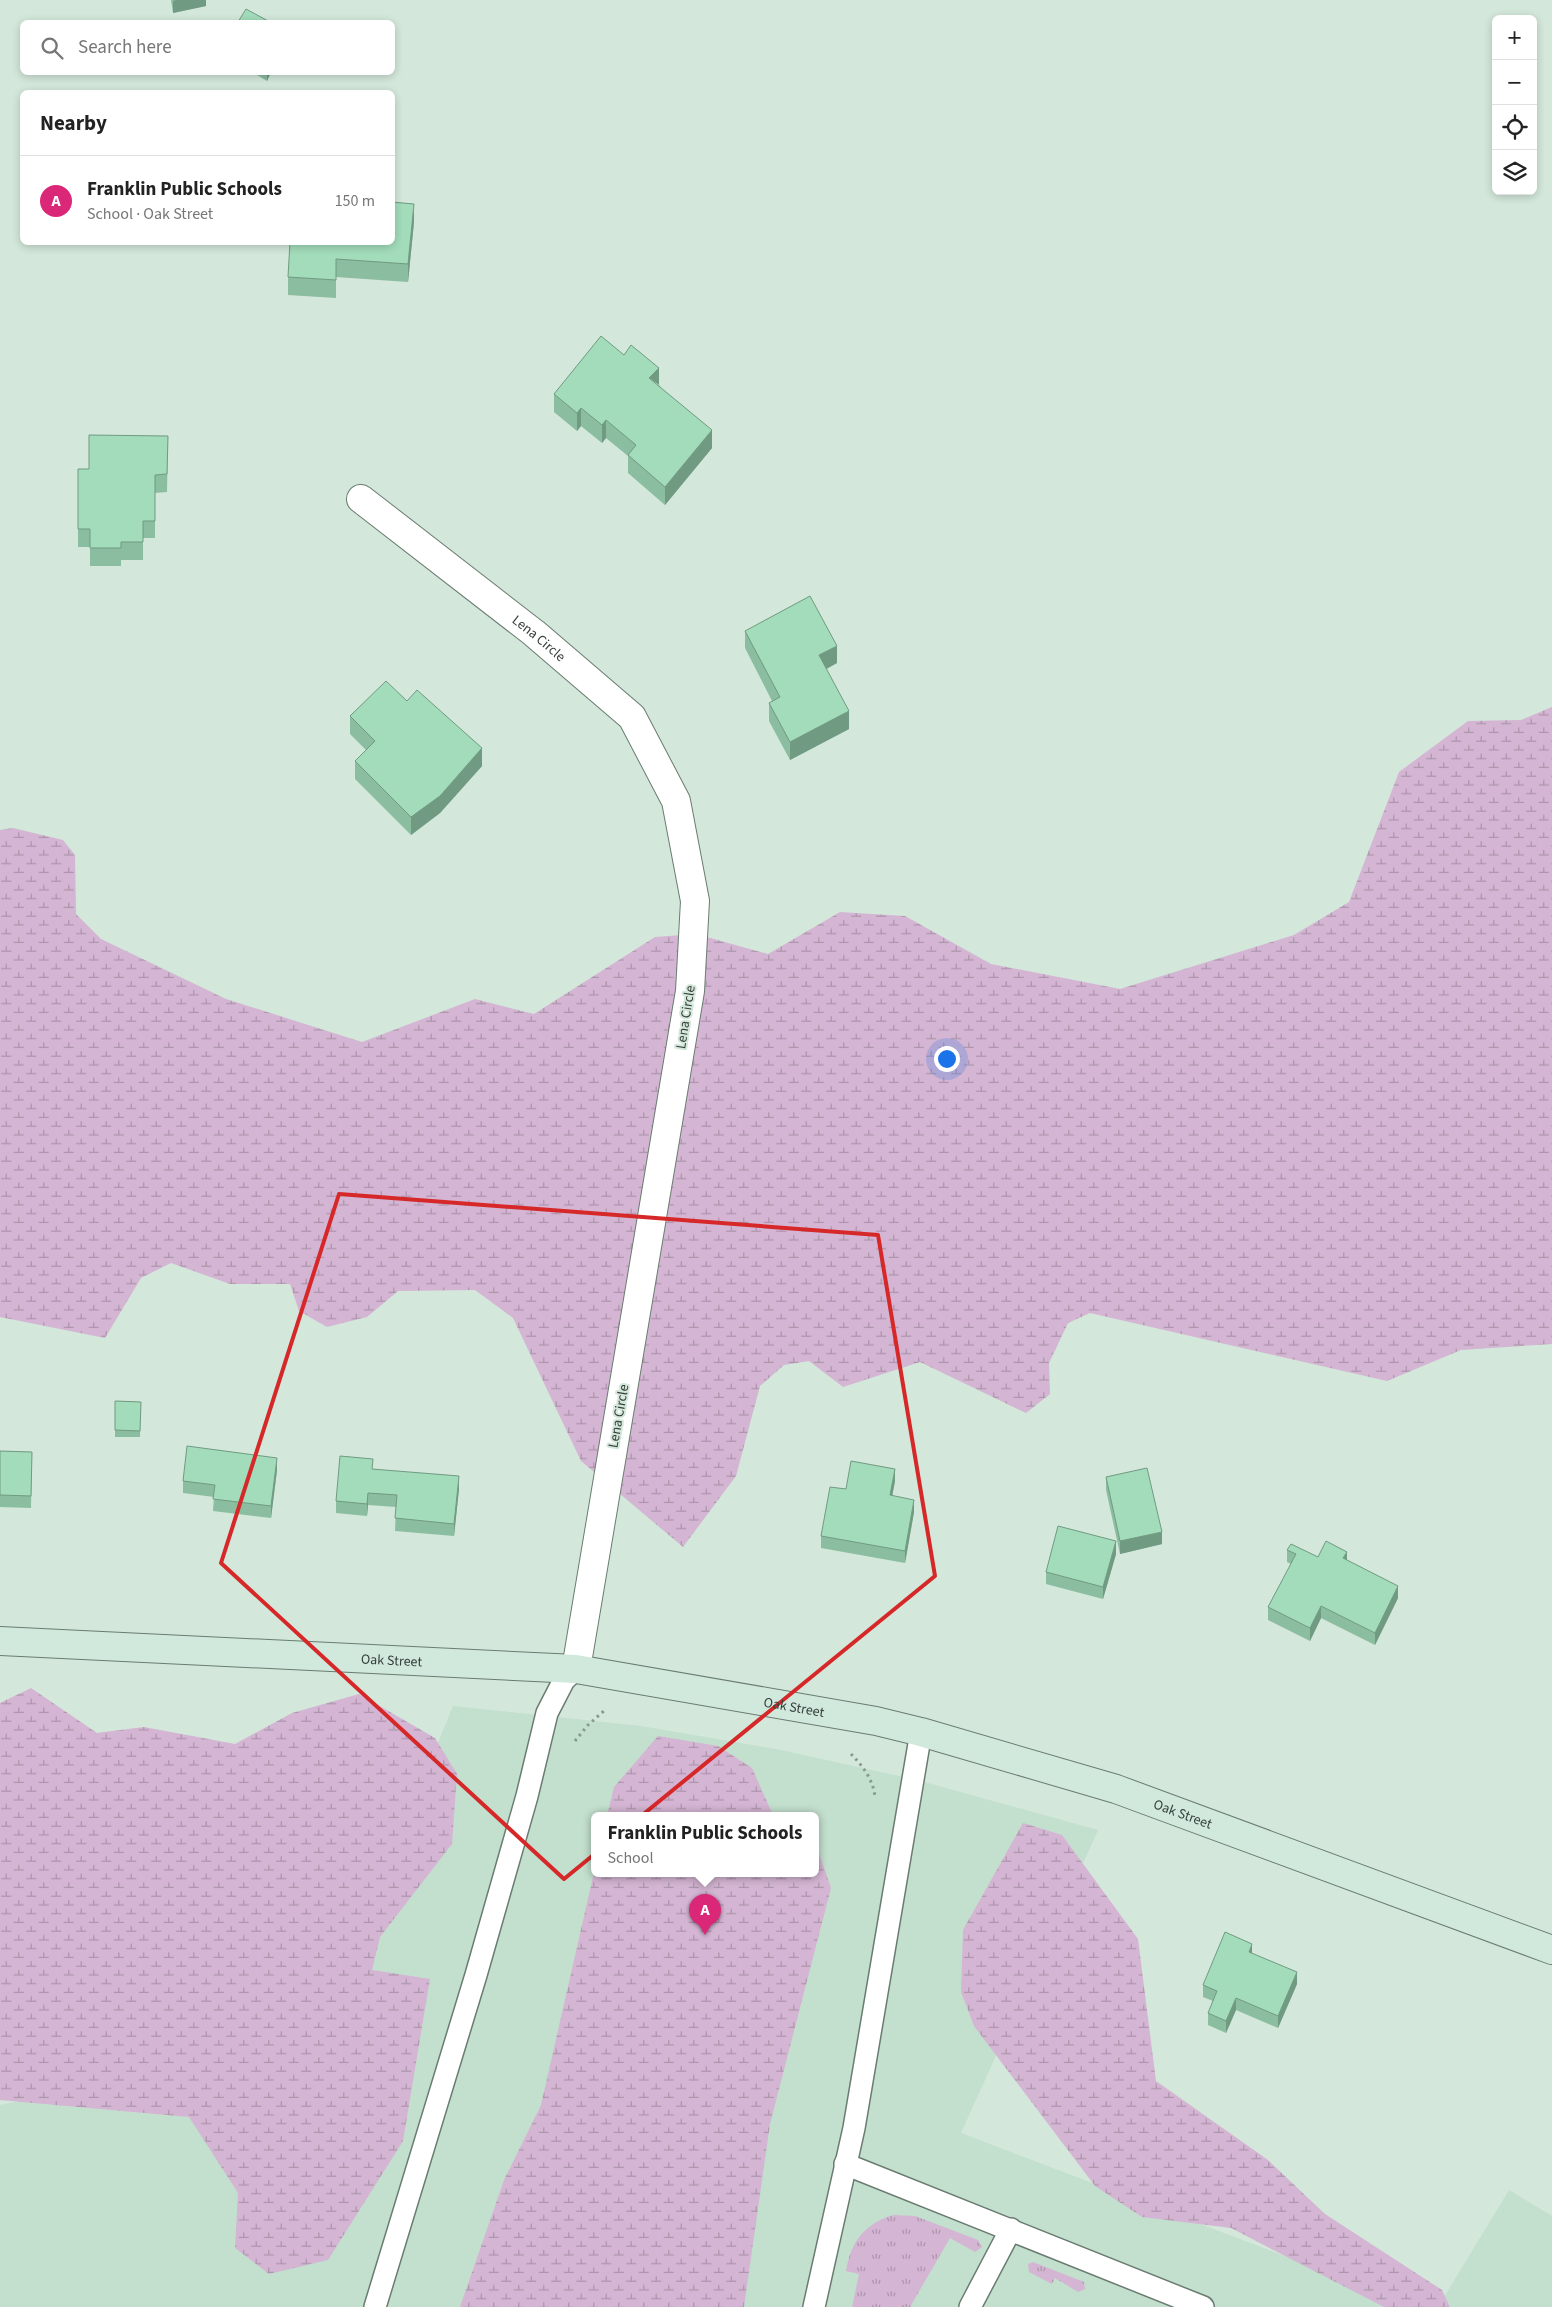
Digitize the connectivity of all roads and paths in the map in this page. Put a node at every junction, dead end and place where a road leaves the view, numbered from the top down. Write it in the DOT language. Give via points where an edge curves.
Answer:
graph roads {
  1 [pos="361,499"];
  2 [pos="0,1640"];
  3 [pos="576,1669"];
  4 [pos="610,1709"];
  5 [pos="921,1732"];
  6 [pos="572,1744"];
  7 [pos="846,1750"];
  8 [pos="876,1801"];
  9 [pos="1552,1950"];
  10 [pos="846,2164"];
  11 [pos="1012,2229"];
  12 [pos="375,2307"];
  13 [pos="814,2307"];
  14 [pos="970,2307"];
  15 [pos="1202,2307"];
  1 -- 3 [label="street, Lena Circle" via="534,633 632,717 676,801 695,901 690,990"];
  2 -- 3 [label="main road, Oak Street"];
  3 -- 5 [label="main road, Oak Street"];
  3 -- 12 [label="lane" via="564,1680 547,1713 476,1975"];
  4 -- 6 [label="path" via="588,1725"];
  5 -- 9 [label="main road, Oak Street" via="1116,1789"];
  5 -- 10 [label="lane"];
  7 -- 8 [label="path" via="858,1760 874,1787"];
  10 -- 11 [label="lane"];
  10 -- 13 [label="lane"];
  11 -- 14 [label="lane"];
  11 -- 15 [label="lane"];
}
